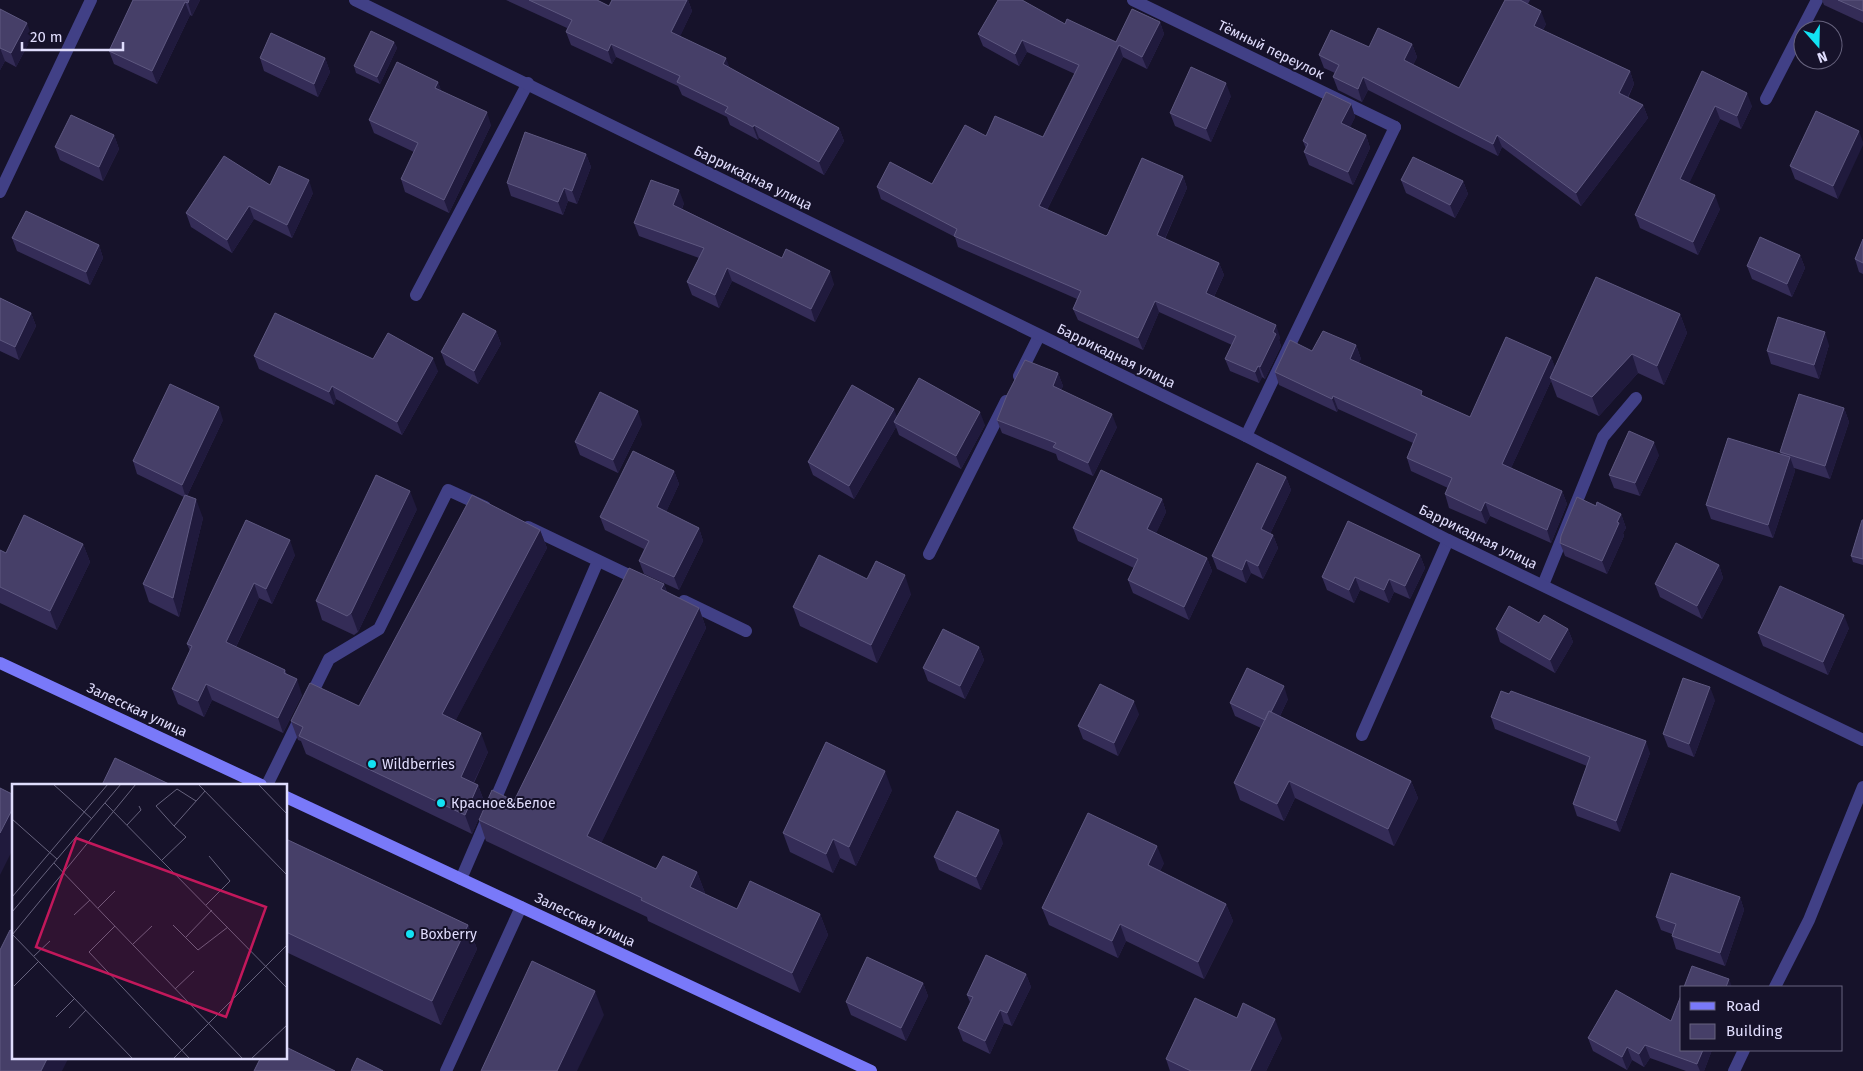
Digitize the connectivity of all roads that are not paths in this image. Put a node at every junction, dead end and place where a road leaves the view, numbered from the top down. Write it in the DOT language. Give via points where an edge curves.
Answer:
graph roads {
  1 [pos="91,0"];
  2 [pos="356,0"];
  3 [pos="1133,0"];
  4 [pos="1817,0"];
  5 [pos="528,83"];
  6 [pos="1766,99"];
  7 [pos="0,192"];
  8 [pos="416,295"];
  9 [pos="1039,336"];
  10 [pos="1636,398"];
  11 [pos="1246,436"];
  12 [pos="492,510"];
  13 [pos="519,523"];
  14 [pos="1448,540"];
  15 [pos="929,554"];
  16 [pos="598,561"];
  17 [pos="650,585"];
  18 [pos="1543,585"];
  19 [pos="676,598"];
  20 [pos="746,631"];
  21 [pos="0,663"];
  22 [pos="1362,735"];
  23 [pos="1863,740"];
  24 [pos="259,784"];
  25 [pos="267,784"];
  26 [pos="1863,787"];
  27 [pos="288,798"];
  28 [pos="461,879"];
  29 [pos="521,907"];
  30 [pos="1776,986"];
  31 [pos="1744,1051"];
  32 [pos="446,1071"];
  33 [pos="870,1071"];
  34 [pos="1734,1071"];
  1 -- 7 [label="street"];
  2 -- 5 [label="street, Баррикадная улица"];
  3 -- 11 [label="street, Тёмный переулок" via="1395,127"];
  4 -- 6 [label="street"];
  5 -- 8 [label="street"];
  5 -- 9 [label="street, Баррикадная улица"];
  9 -- 11 [label="street, Баррикадная улица"];
  9 -- 15 [label="street"];
  10 -- 18 [label="street" via="1603,437"];
  11 -- 14 [label="street, Баррикадная улица"];
  12 -- 25 [label="street" via="448,490 379,629 329,659"];
  13 -- 16 [label="street"];
  14 -- 18 [label="street, Баррикадная улица"];
  14 -- 22 [label="street"];
  16 -- 17 [label="street"];
  16 -- 28 [label="street"];
  18 -- 23 [label="street, Баррикадная улица"];
  19 -- 20 [label="street"];
  21 -- 24 [label="main road, Залесская улица"];
  26 -- 30 [label="street" via="1809,920"];
  27 -- 28 [label="main road, Залесская улица"];
  28 -- 29 [label="main road, Залесская улица"];
  29 -- 32 [label="street"];
  29 -- 33 [label="main road, Залесская улица"];
  31 -- 34 [label="street"];
}
